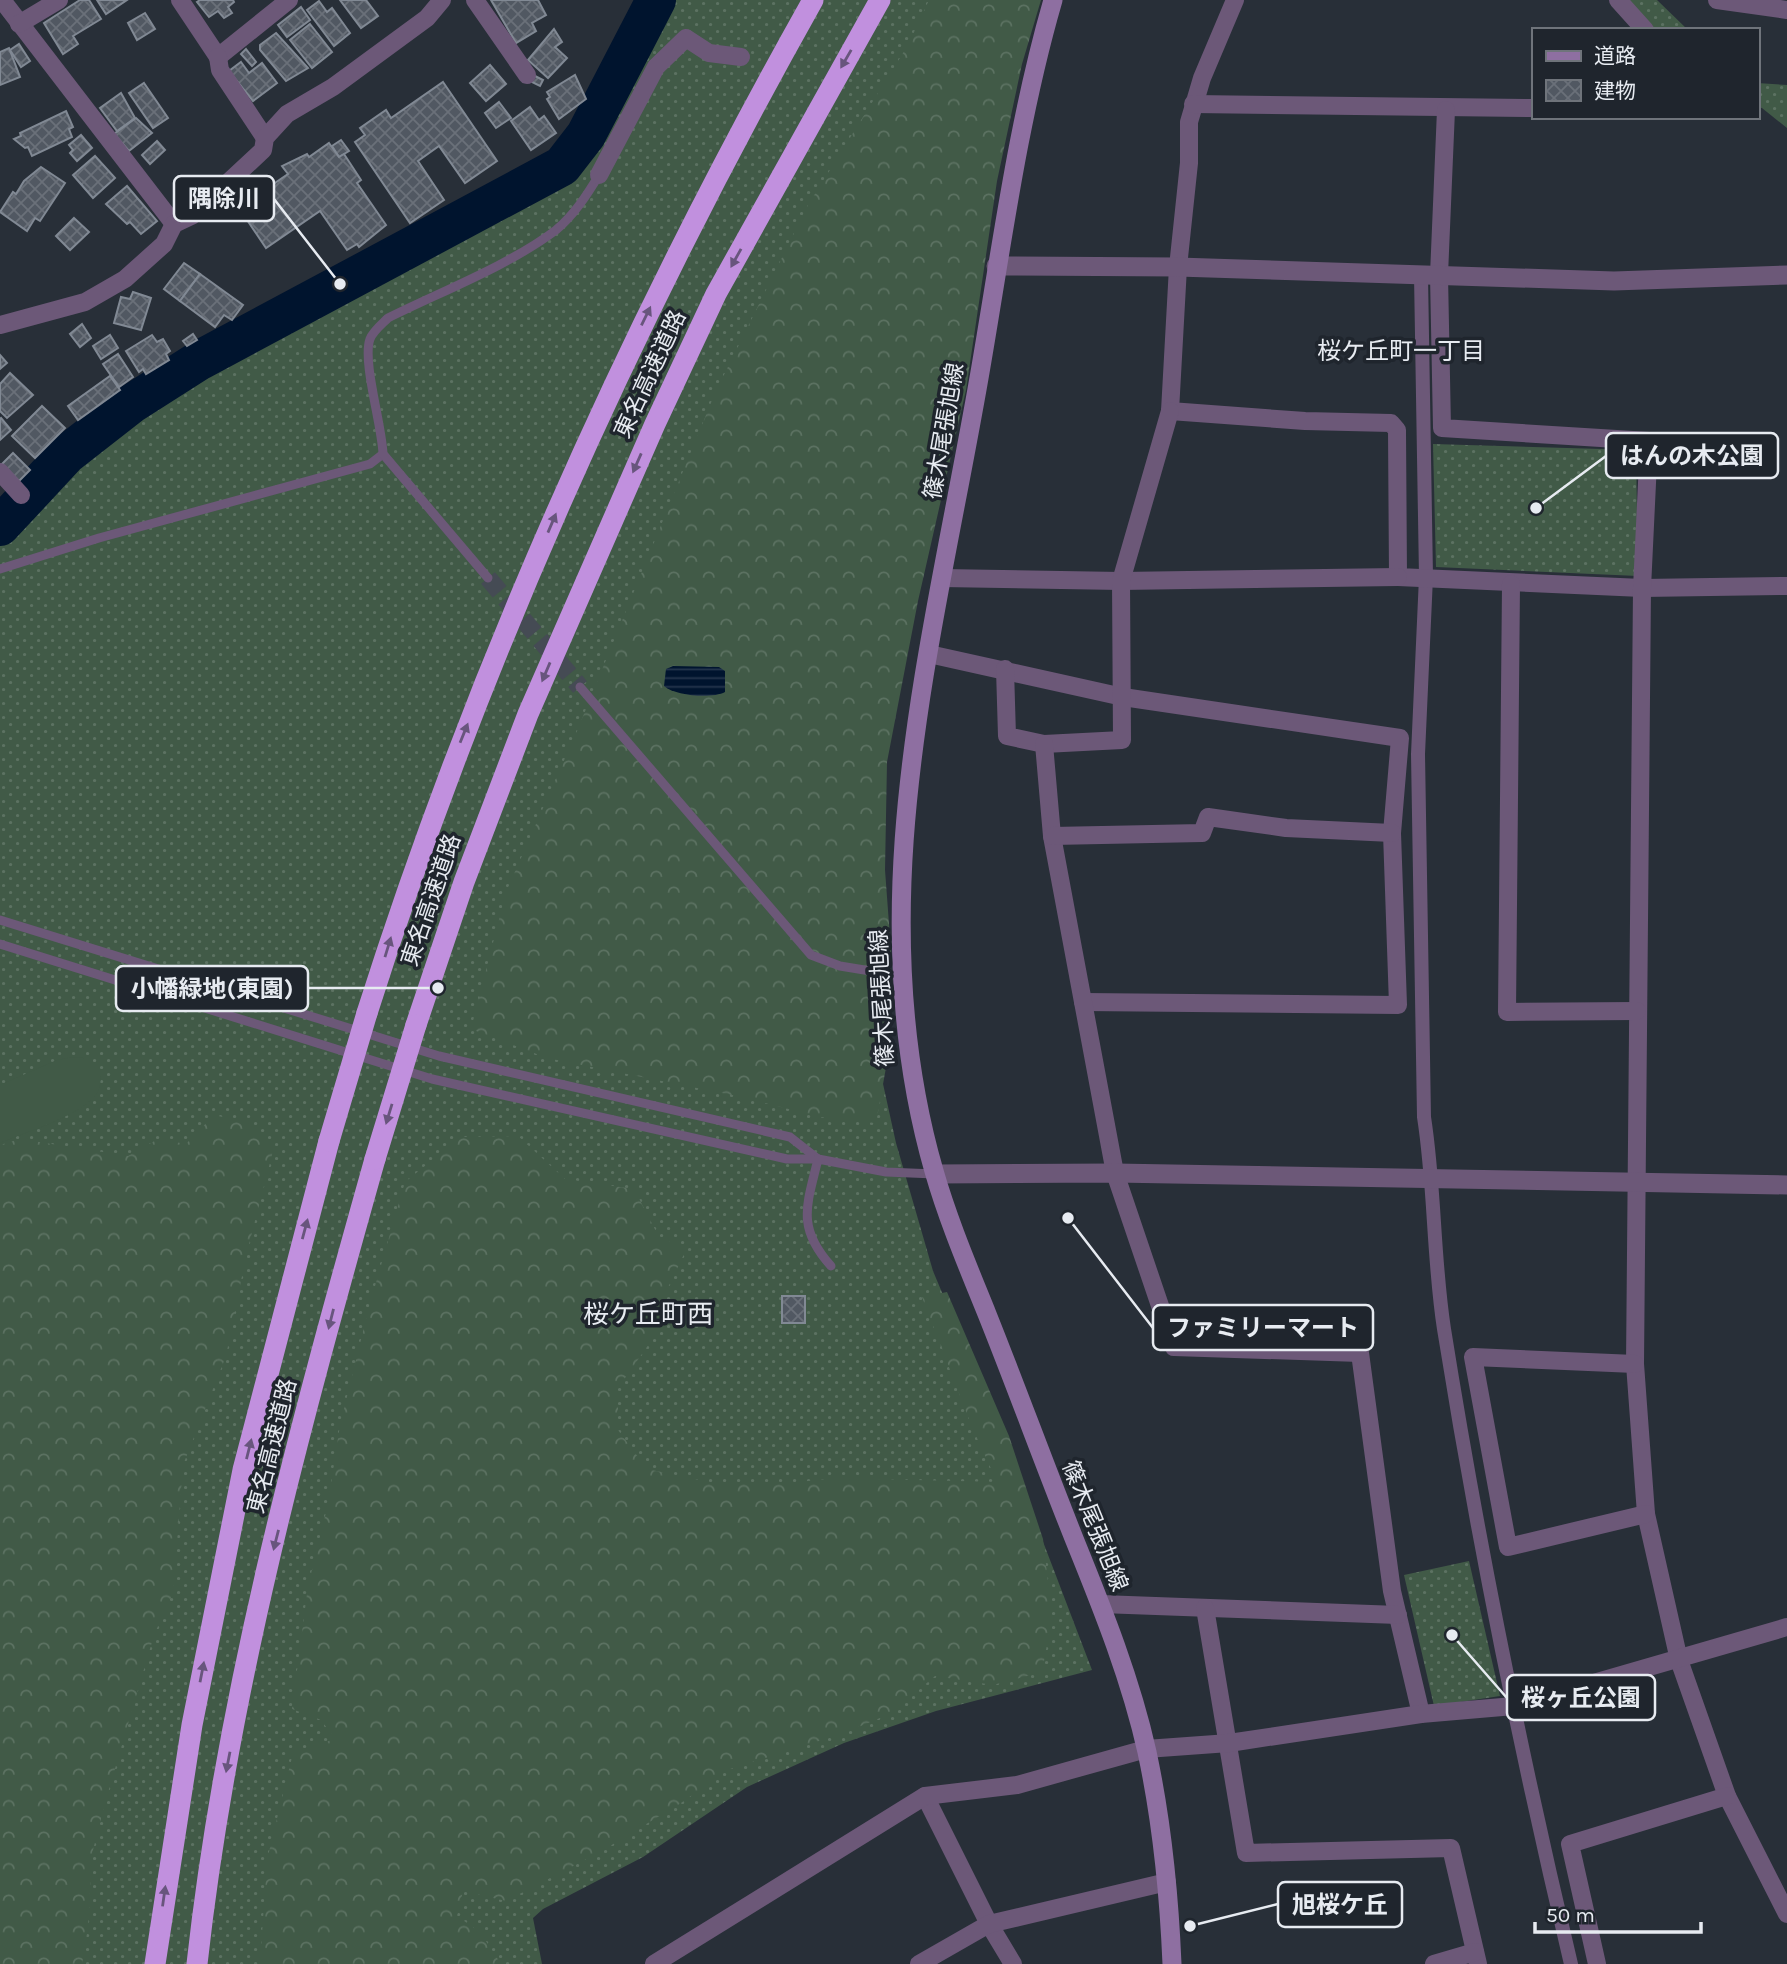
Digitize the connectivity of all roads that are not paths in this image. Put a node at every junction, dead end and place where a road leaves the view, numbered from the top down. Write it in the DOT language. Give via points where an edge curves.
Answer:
graph roads {
  1 [pos="2,0"];
  2 [pos="58,0"];
  3 [pos="180,0"];
  4 [pos="289,0"];
  5 [pos="442,0"];
  6 [pos="475,0"];
  7 [pos="813,0"];
  8 [pos="880,0"];
  9 [pos="1053,0"];
  10 [pos="1235,0"];
  11 [pos="1618,0"];
  12 [pos="1717,0"];
  13 [pos="1787,10"];
  14 [pos="17,21"];
  15 [pos="1643,28"];
  16 [pos="0,29"];
  17 [pos="218,57"];
  18 [pos="741,57"];
  19 [pos="527,75"];
  20 [pos="1193,104"];
  21 [pos="1532,108"];
  22 [pos="1446,110"];
  23 [pos="265,138"];
  24 [pos="599,175"];
  25 [pos="174,224"];
  26 [pos="996,266"];
  27 [pos="1178,267"];
  28 [pos="1430,275"];
  29 [pos="1787,275"];
  30 [pos="0,325"];
  31 [pos="1170,411"];
  32 [pos="383,454"];
  33 [pos="0,472"];
  34 [pos="22,495"];
  35 [pos="0,569"];
  36 [pos="1398,577"];
  37 [pos="1426,577"];
  38 [pos="942,578"];
  39 [pos="488,579"];
  40 [pos="1121,581"];
  41 [pos="1511,584"];
  42 [pos="1787,586"];
  43 [pos="1642,589"];
  44 [pos="929,654"];
  45 [pos="1005,669"];
  46 [pos="580,687"];
  47 [pos="1123,697"];
  48 [pos="1044,744"];
  49 [pos="1392,833"];
  50 [pos="1052,836"];
  51 [pos="0,920"];
  52 [pos="0,944"];
  53 [pos="901,976"];
  54 [pos="1083,1002"];
  55 [pos="1637,1012"];
  56 [pos="818,1159"];
  57 [pos="1115,1173"];
  58 [pos="935,1174"];
  59 [pos="1432,1179"];
  60 [pos="1636,1183"];
  61 [pos="1787,1185"];
  62 [pos="831,1266"];
  63 [pos="1635,1364"];
  64 [pos="1646,1514"];
  65 [pos="1101,1604"];
  66 [pos="1205,1608"];
  67 [pos="1398,1615"];
  68 [pos="1787,1627"];
  69 [pos="1679,1660"];
  70 [pos="1514,1706"];
  71 [pos="1421,1714"];
  72 [pos="1229,1743"];
  73 [pos="1146,1749"];
  74 [pos="925,1796"];
  75 [pos="1727,1796"];
  76 [pos="1167,1882"];
  77 [pos="1787,1914"];
  78 [pos="989,1924"];
  79 [pos="1477,1958"];
  80 [pos="155,1964"];
  81 [pos="197,1964"];
  82 [pos="654,1964"];
  83 [pos="919,1964"];
  84 [pos="1013,1964"];
  85 [pos="1172,1964"];
  86 [pos="1434,1964"];
  87 [pos="1571,1964"];
  88 [pos="1597,1964"];
  1 -- 14 [label="street"];
  2 -- 14 [label="street"];
  3 -- 17 [label="street"];
  4 -- 17 [label="street"];
  5 -- 23 [label="street" via="427,18 288,114"];
  6 -- 19 [label="street"];
  80 -- 7 [label="highway, 東名高速道路, one-way, bridge" via="192,1725 241,1483 329,1141 408,883 460,743 580,457 695,217"];
  8 -- 81 [label="highway, 東名高速道路, one-way, bridge" via="716,294 528,714 464,882 375,1158 262,1597 227,1767"];
  9 -- 26 [label="main road, 篠木尾張旭線" via="1030,89"];
  10 -- 20 [label="street"];
  11 -- 15 [label="street"];
  12 -- 13 [label="street"];
  14 -- 16 [label="street"];
  14 -- 25 [label="street"];
  17 -- 23 [label="street" via="220,70"];
  18 -- 24 [label="street" via="709,53 686,38 656,67"];
  20 -- 22 [label="street"];
  20 -- 27 [label="street"];
  21 -- 22 [label="street"];
  22 -- 28 [label="street"];
  23 -- 25 [label="street" via="263,150 193,215"];
  24 -- 32 [label="lane" via="585,200 557,229 388,318 371,336 366,353"];
  25 -- 30 [label="street" via="164,244 135,270 85,302"];
  26 -- 27 [label="street"];
  26 -- 38 [label="main road, 篠木尾張旭線"];
  27 -- 28 [label="street"];
  27 -- 31 [label="street"];
  28 -- 29 [label="street" via="1614,281"];
  28 -- 37 [label="street"];
  28 -- 43 [label="street" via="1442,428 1650,441"];
  31 -- 36 [label="street" via="1391,423 1397,430"];
  31 -- 40 [label="street"];
  32 -- 35 [label="lane" via="370,464"];
  32 -- 39 [label="lane"];
  33 -- 34 [label="street"];
  36 -- 37 [label="street"];
  36 -- 40 [label="street"];
  37 -- 41 [label="street"];
  37 -- 59 [label="street" via="1418,754 1424,1117"];
  38 -- 40 [label="street"];
  38 -- 44 [label="main road, 篠木尾張旭線"];
  40 -- 47 [label="street"];
  41 -- 43 [label="street"];
  41 -- 55 [label="street" via="1507,1012"];
  42 -- 43 [label="street"];
  43 -- 55 [label="street"];
  44 -- 45 [label="street"];
  44 -- 53 [label="main road, 篠木尾張旭線" via="907,789"];
  45 -- 47 [label="street"];
  45 -- 48 [label="street" via="1007,736"];
  46 -- 53 [label="lane" via="811,955 840,966"];
  47 -- 48 [label="street" via="1122,740"];
  47 -- 49 [label="street" via="1400,738"];
  48 -- 50 [label="street"];
  49 -- 50 [label="street" via="1286,828 1208,817 1202,833"];
  49 -- 54 [label="street" via="1398,1005"];
  50 -- 54 [label="street"];
  51 -- 56 [label="lane" via="439,1056 790,1137"];
  52 -- 56 [label="lane" via="432,1079 787,1159"];
  53 -- 58 [label="main road, 篠木尾張旭線" via="909,1069"];
  54 -- 57 [label="street"];
  55 -- 60 [label="street"];
  56 -- 58 [label="lane" via="886,1172"];
  56 -- 62 [label="lane" via="806,1210 807,1233"];
  57 -- 58 [label="street"];
  57 -- 59 [label="street"];
  57 -- 67 [label="street" via="1174,1347 1360,1353"];
  58 -- 65 [label="main road, 篠木尾張旭線" via="965,1263"];
  59 -- 60 [label="street"];
  59 -- 70 [label="street" via="1444,1329"];
  60 -- 61 [label="street"];
  60 -- 63 [label="street"];
  63 -- 64 [label="street"];
  63 -- 64 [label="street" via="1473,1357 1508,1547"];
  64 -- 69 [label="street"];
  65 -- 66 [label="street"];
  65 -- 73 [label="main road, 篠木尾張旭線"];
  66 -- 67 [label="street"];
  66 -- 72 [label="street"];
  67 -- 71 [label="street"];
  68 -- 69 [label="street"];
  69 -- 70 [label="street"];
  69 -- 75 [label="street"];
  70 -- 71 [label="street"];
  70 -- 87 [label="street"];
  71 -- 72 [label="street"];
  72 -- 73 [label="street"];
  72 -- 79 [label="street" via="1245,1853 1451,1848"];
  73 -- 74 [label="street" via="1017,1785"];
  73 -- 76 [label="main road, 篠木尾張旭線"];
  74 -- 78 [label="street"];
  74 -- 82 [label="street"];
  75 -- 77 [label="street"];
  75 -- 88 [label="street" via="1570,1844"];
  76 -- 78 [label="street"];
  76 -- 85 [label="main road, 篠木尾張旭線"];
  78 -- 83 [label="street"];
  78 -- 84 [label="street"];
  79 -- 86 [label="street"];
}
